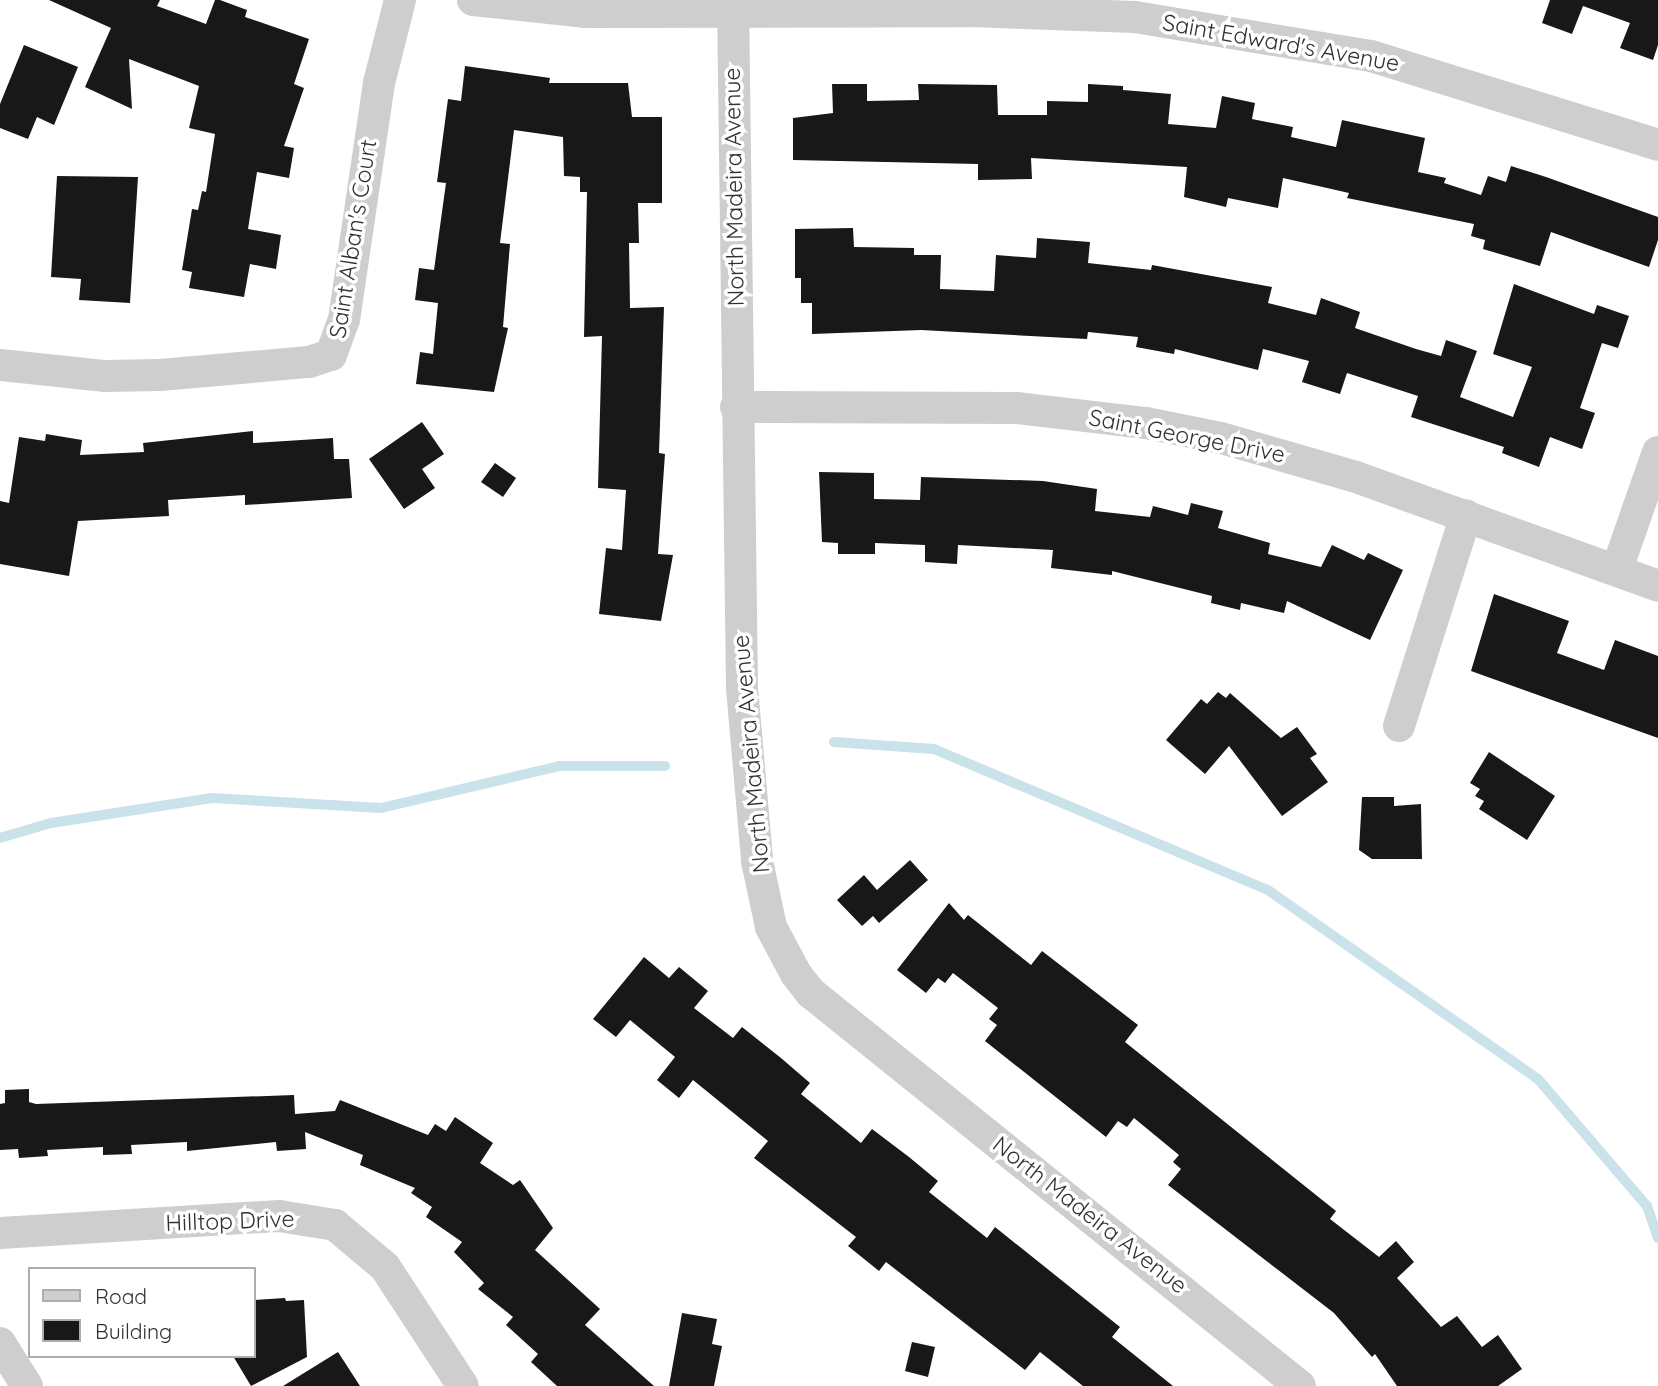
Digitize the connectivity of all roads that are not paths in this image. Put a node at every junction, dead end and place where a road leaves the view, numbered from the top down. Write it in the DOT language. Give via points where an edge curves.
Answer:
graph roads {
  1 [pos="400,0"];
  2 [pos="473,0"];
  3 [pos="732,7"];
  4 [pos="1135,8"];
  5 [pos="1658,145"];
  6 [pos="0,365"];
  7 [pos="736,407"];
  8 [pos="1658,452"];
  9 [pos="1466,515"];
  10 [pos="1617,569"];
  11 [pos="1658,586"];
  12 [pos="1399,726"];
  13 [pos="0,1233"];
  14 [pos="0,1343"];
  15 [pos="27,1386"];
  16 [pos="463,1386"];
  17 [pos="1300,1386"];
  1 -- 6 [label="street, Saint Alban's Court" via="379,83 344,320 331,355 309,362 160,375 81,374"];
  2 -- 3 [label="street, Saint Edward's Avenue" via="586,12"];
  3 -- 4 [label="street, Saint Edward's Avenue"];
  3 -- 7 [label="street, North Madeira Avenue"];
  4 -- 5 [label="street, Saint Edward's Avenue" via="1371,56"];
  7 -- 9 [label="street, Saint George Drive" via="967,406 1133,422 1284,454"];
  7 -- 17 [label="street, North Madeira Avenue" via="747,770 763,899 782,952 811,993 832,1011 1246,1338"];
  8 -- 10 [label="street"];
  9 -- 10 [label="street, Saint George Drive"];
  9 -- 12 [label="street"];
  10 -- 11 [label="street, Saint George Drive"];
  13 -- 16 [label="street, Hilltop Drive" via="279,1216 335,1225 385,1267"];
  14 -- 15 [label="street"];
}
